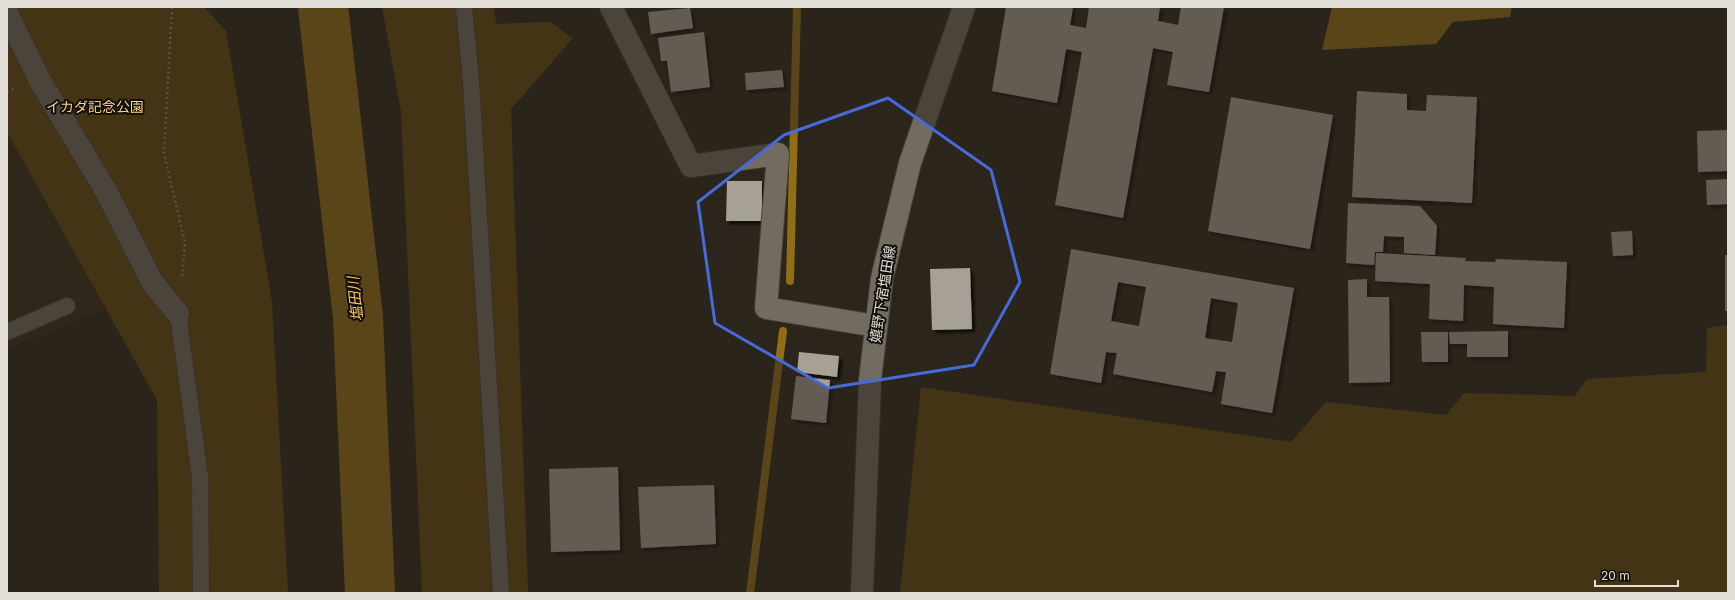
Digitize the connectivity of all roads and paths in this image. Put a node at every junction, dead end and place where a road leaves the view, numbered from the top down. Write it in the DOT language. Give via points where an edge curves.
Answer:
graph roads {
  1 [pos="172,7"];
  2 [pos="464,7"];
  3 [pos="611,7"];
  4 [pos="964,7"];
  5 [pos="7,13"];
  6 [pos="67,306"];
  7 [pos="178,314"];
  8 [pos="876,326"];
  9 [pos="7,332"];
  10 [pos="201,593"];
  11 [pos="501,593"];
  12 [pos="862,593"];
  1 -- 7 [label="path" via="164,153 185,243"];
  2 -- 11 [label="lane" via="471,81"];
  3 -- 8 [label="street" via="691,166 778,154 766,308"];
  4 -- 8 [label="street, 嬉野下宿塩田線" via="910,163 882,278"];
  5 -- 7 [label="street" via="39,79 106,191 152,282"];
  6 -- 9 [label="lane"];
  7 -- 10 [label="lane" via="200,478"];
  8 -- 12 [label="street, 嬉野下宿塩田線" via="870,380"];
}
